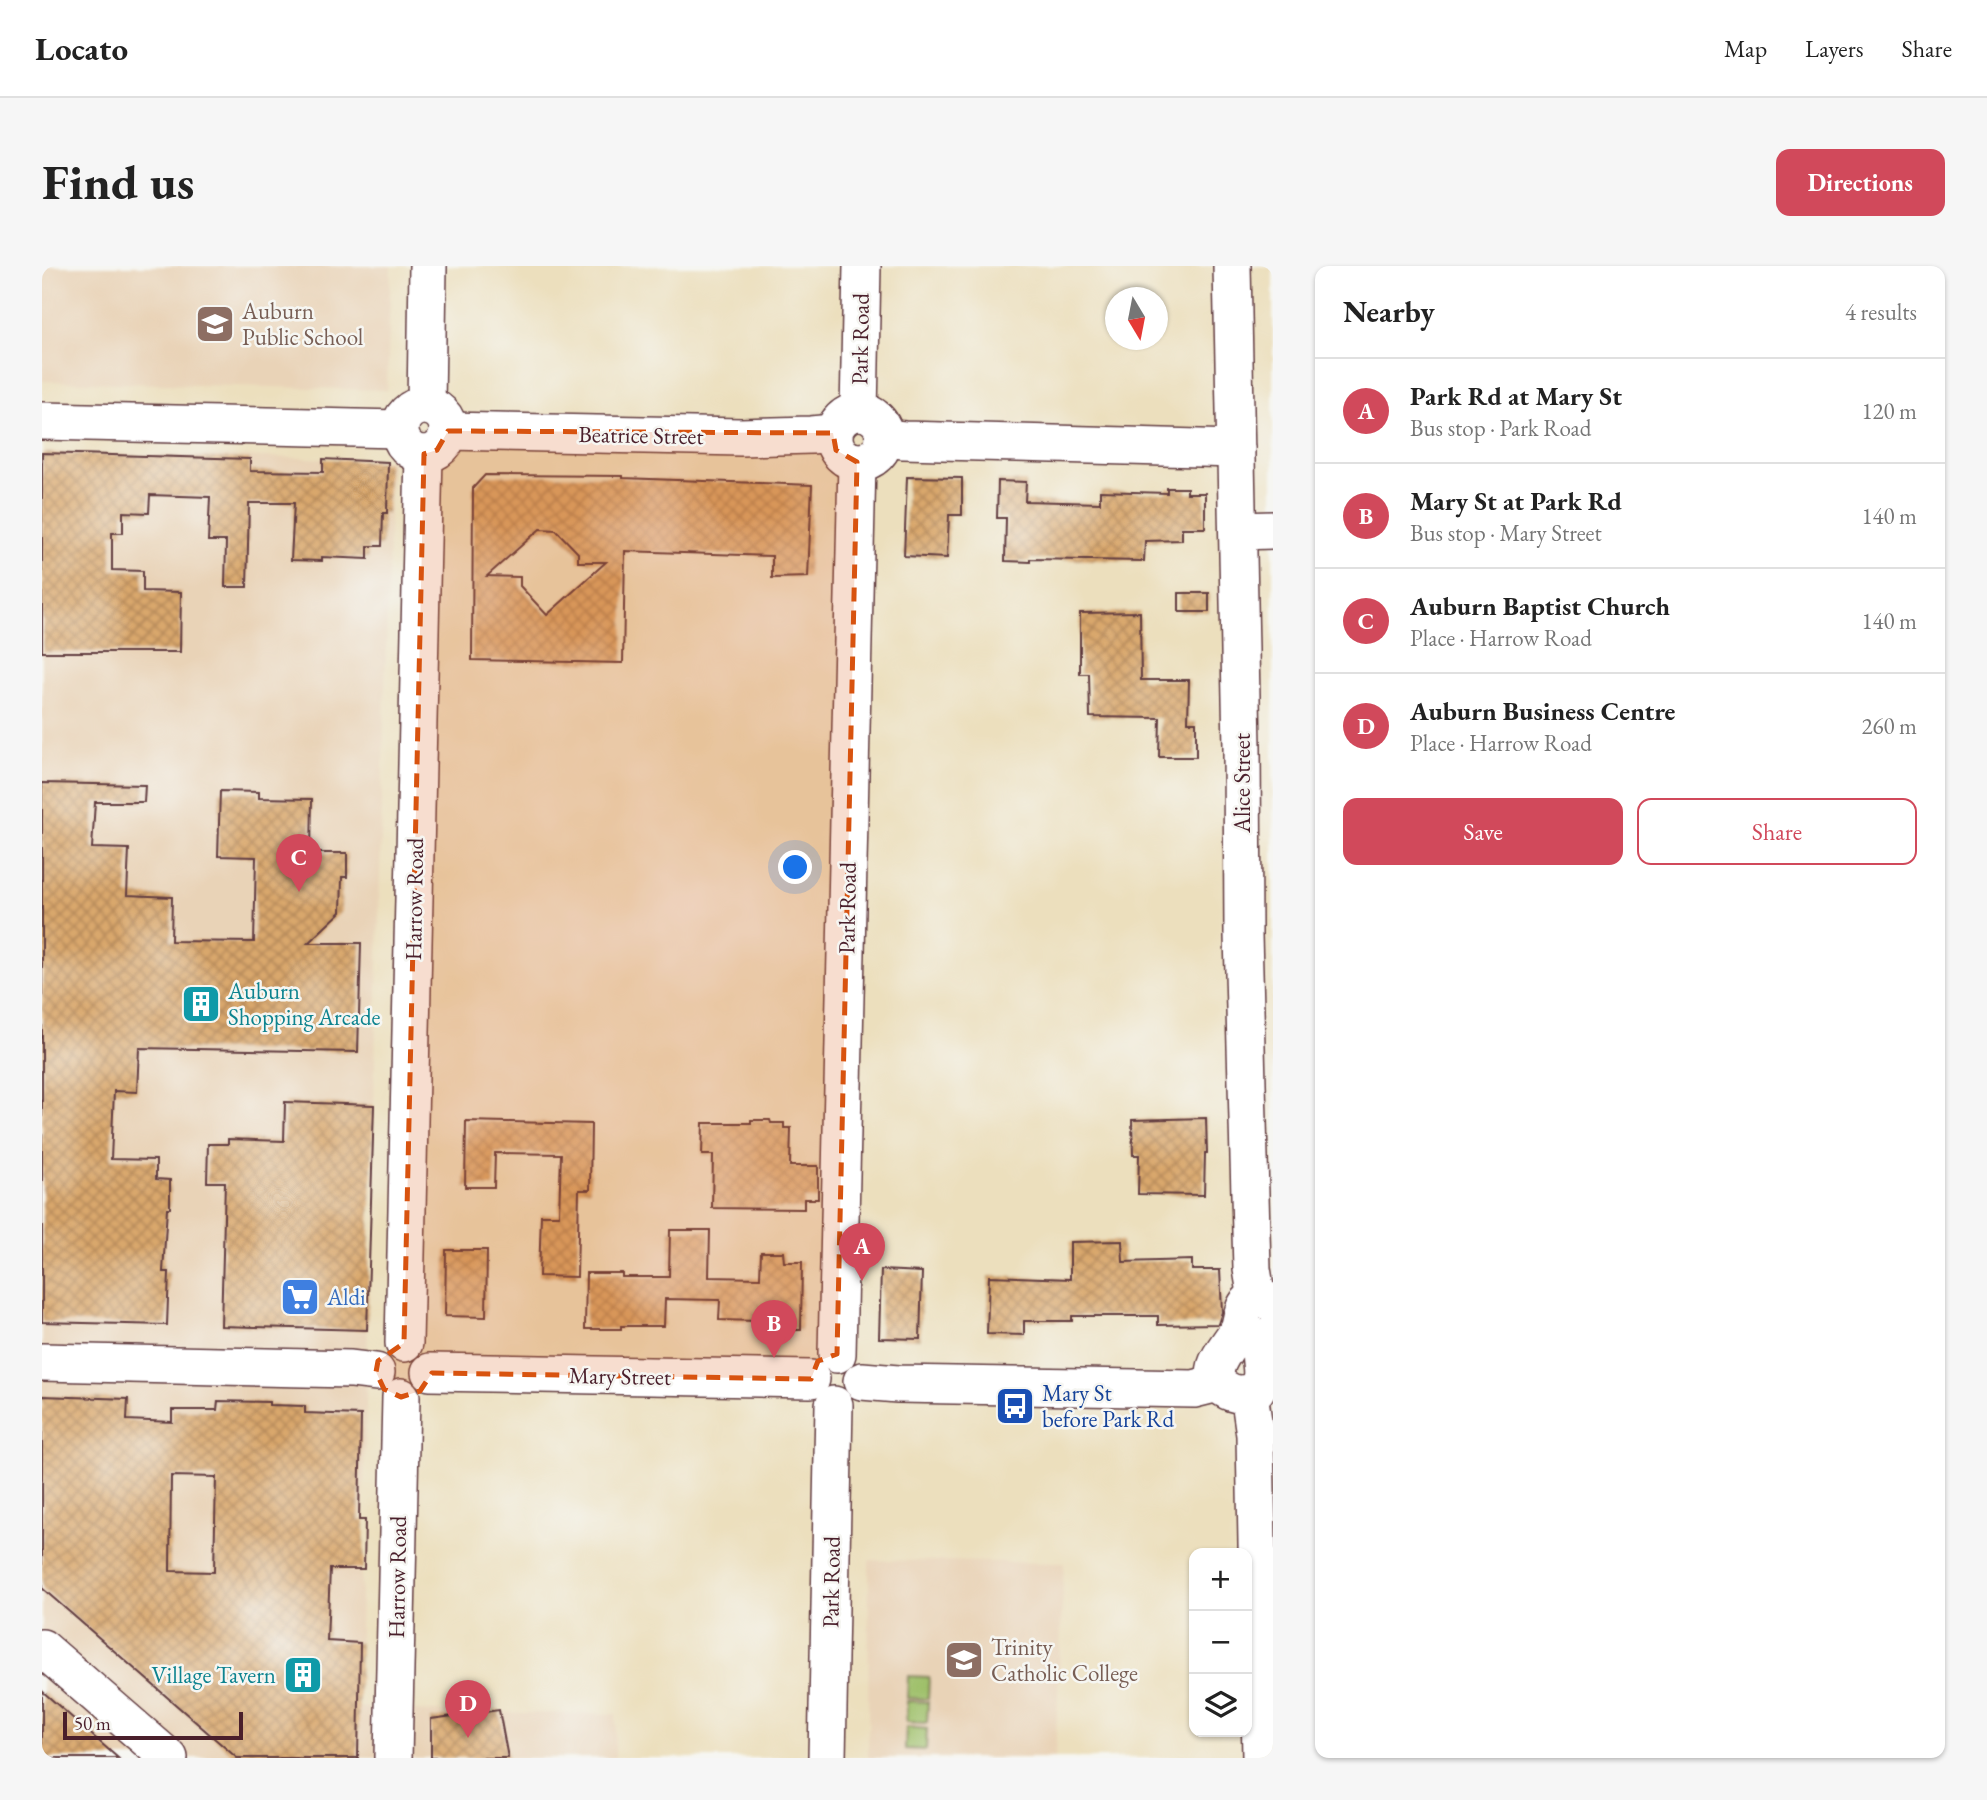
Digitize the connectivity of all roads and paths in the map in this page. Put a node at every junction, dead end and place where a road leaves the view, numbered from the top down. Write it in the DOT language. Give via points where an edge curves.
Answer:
graph roads {
  1 [pos="428,266"];
  2 [pos="862,266"];
  3 [pos="1232,266"];
  4 [pos="42,421"];
  5 [pos="846,422"];
  6 [pos="424,430"];
  7 [pos="884,438"];
  8 [pos="1236,449"];
  9 [pos="857,462"];
  10 [pos="1256,530"];
  11 [pos="1258,746"];
  12 [pos="1261,1141"];
  13 [pos="1265,1301"];
  14 [pos="1273,1333"];
  15 [pos="404,1343"];
  16 [pos="837,1354"];
  17 [pos="42,1362"];
  18 [pos="430,1372"];
  19 [pos="863,1381"];
  20 [pos="389,1384"];
  21 [pos="1233,1388"];
  22 [pos="822,1392"];
  23 [pos="1265,1543"];
  24 [pos="42,1648"];
  25 [pos="146,1750"];
  26 [pos="393,1758"];
  27 [pos="827,1758"];
  28 [pos="1261,1758"];
  1 -- 6 [label="street, Harrow Road"];
  2 -- 5 [label="street, Park Road"];
  3 -- 8 [label="street, Alice Street"];
  4 -- 6 [label="street, Beatrice Street"];
  5 -- 6 [label="street, Beatrice Street" via="811,436"];
  5 -- 7 [label="street" via="874,417"];
  5 -- 9 [label="street" via="834,442 836,450"];
  6 -- 15 [label="street, Harrow Road"];
  7 -- 8 [label="street"];
  7 -- 9 [label="street" via="872,458"];
  8 -- 10 [label="street, Alice Street"];
  9 -- 16 [label="street, Park Road"];
  10 -- 11 [label="street, Alice Street"];
  11 -- 12 [label="street, Alice Street" via="1243,935"];
  12 -- 13 [label="street, Alice Street" via="1252,1269"];
  13 -- 21 [label="street" via="1247,1304 1237,1332 1217,1362 1214,1371"];
  14 -- 21 [label="street" via="1261,1347 1260,1385 1256,1390"];
  15 -- 18 [label="street" via="423,1353"];
  15 -- 20 [label="street" via="384,1351 378,1361"];
  16 -- 19 [label="street" via="858,1365"];
  16 -- 22 [label="street" via="818,1361 813,1370"];
  17 -- 20 [label="street" via="351,1369"];
  18 -- 20 [label="street" via="415,1395"];
  18 -- 22 [label="street, Mary Street"];
  19 -- 21 [label="street"];
  19 -- 22 [label="street" via="850,1402"];
  20 -- 26 [label="street, Harrow Road"];
  21 -- 23 [label="street" via="1255,1435"];
  22 -- 27 [label="street, Park Road"];
  23 -- 28 [label="street"];
  24 -- 25 [label="street"];
}
